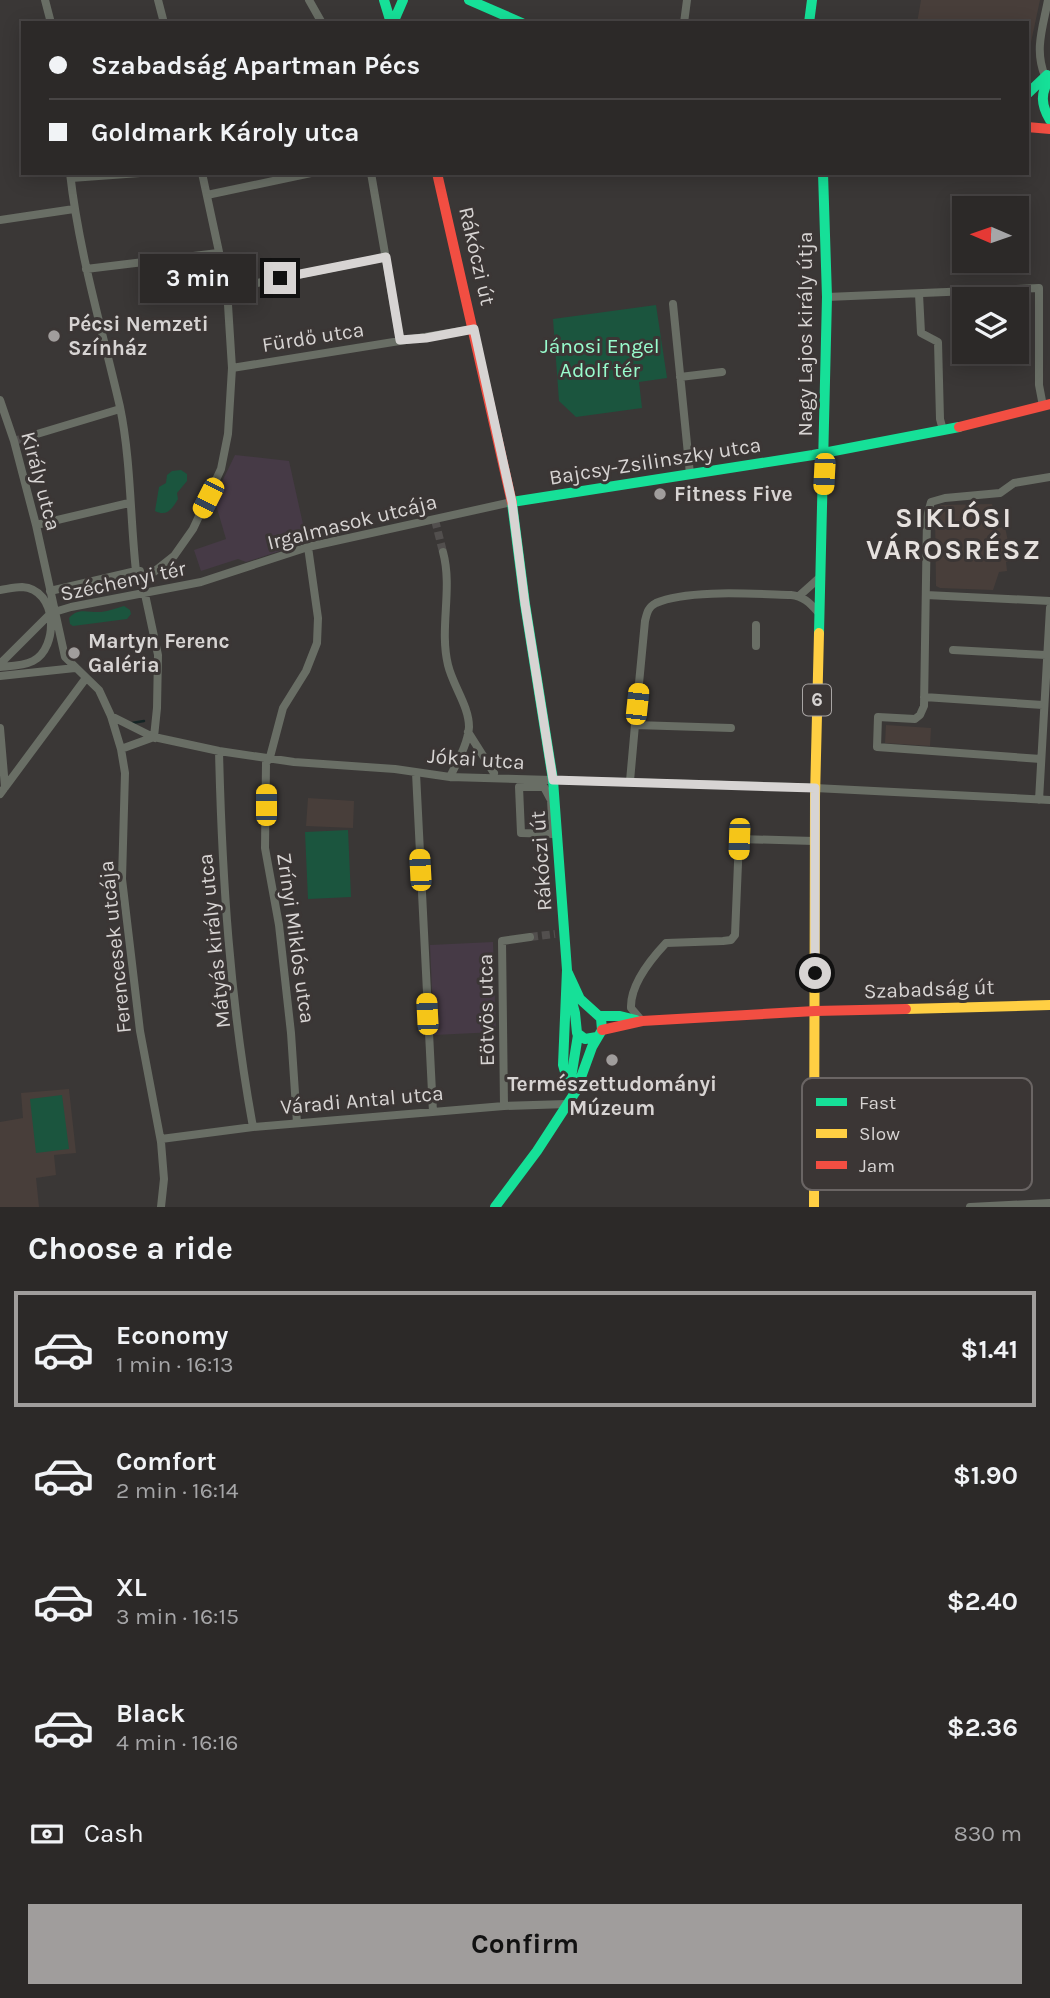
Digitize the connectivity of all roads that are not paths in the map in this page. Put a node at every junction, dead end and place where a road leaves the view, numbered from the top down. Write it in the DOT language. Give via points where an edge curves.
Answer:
graph roads {
  1 [pos="45,0"];
  2 [pos="158,0"];
  3 [pos="309,0"];
  4 [pos="384,0"];
  5 [pos="396,0"];
  6 [pos="403,0"];
  7 [pos="469,0"];
  8 [pos="687,0"];
  9 [pos="812,0"];
  10 [pos="1048,0"];
  11 [pos="492,5"];
  12 [pos="50,21"];
  13 [pos="163,21"];
  14 [pos="321,21"];
  15 [pos="391,21"];
  16 [pos="392,21"];
  17 [pos="393,21"];
  18 [pos="519,21"];
  19 [pos="684,21"];
  20 [pos="809,21"];
  21 [pos="1048,76"];
  22 [pos="1029,92"];
  23 [pos="1050,120"];
  24 [pos="1029,127"];
  25 [pos="1050,130"];
  26 [pos="94,175"];
  27 [pos="202,175"];
  28 [pos="302,175"];
  29 [pos="372,175"];
  30 [pos="437,175"];
  31 [pos="823,175"];
  32 [pos="71,176"];
  33 [pos="207,195"];
  34 [pos="74,209"];
  35 [pos="0,220"];
  36 [pos="218,253"];
  37 [pos="386,257"];
  38 [pos="86,269"];
  39 [pos="227,289"];
  40 [pos="919,294"];
  41 [pos="827,298"];
  42 [pos="673,304"];
  43 [pos="474,329"];
  44 [pos="400,340"];
  45 [pos="232,368"];
  46 [pos="722,372"];
  47 [pos="680,377"];
  48 [pos="0,400"];
  49 [pos="1048,405"];
  50 [pos="120,410"];
  51 [pos="943,430"];
  52 [pos="37,434"];
  53 [pos="824,454"];
  54 [pos="690,474"];
  55 [pos="1050,477"];
  56 [pos="512,502"];
  57 [pos="129,503"];
  58 [pos="36,525"];
  59 [pos="308,547"];
  60 [pos="443,552"];
  61 [pos="139,572"];
  62 [pos="818,579"];
  63 [pos="201,582"];
  64 [pos="0,590"];
  65 [pos="50,591"];
  66 [pos="144,595"];
  67 [pos="926,595"];
  68 [pos="799,596"];
  69 [pos="1050,601"];
  70 [pos="1050,608"];
  71 [pos="818,612"];
  72 [pos="53,613"];
  73 [pos="756,625"];
  74 [pos="756,646"];
  75 [pos="953,650"];
  76 [pos="1046,654"];
  77 [pos="65,657"];
  78 [pos="0,666"];
  79 [pos="75,668"];
  80 [pos="0,676"];
  81 [pos="86,678"];
  82 [pos="924,697"];
  83 [pos="1043,705"];
  84 [pos="111,716"];
  85 [pos="635,725"];
  86 [pos="0,728"];
  87 [pos="731,728"];
  88 [pos="468,732"];
  89 [pos="157,739"];
  90 [pos="121,748"];
  91 [pos="219,751"];
  92 [pos="269,759"];
  93 [pos="1041,759"];
  94 [pos="416,772"];
  95 [pos="494,773"];
  96 [pos="450,777"];
  97 [pos="553,780"];
  98 [pos="630,781"];
  99 [pos="815,788"];
  100 [pos="2,791"];
  101 [pos="1039,800"];
  102 [pos="1050,800"];
  103 [pos="553,834"];
  104 [pos="814,841"];
  105 [pos="530,937"];
  106 [pos="567,970"];
  107 [pos="566,984"];
  108 [pos="1050,1005"];
  109 [pos="815,1011"];
  110 [pos="595,1014"];
  111 [pos="576,1018"];
  112 [pos="642,1021"];
  113 [pos="599,1033"];
  114 [pos="578,1035"];
  115 [pos="815,1078"];
  116 [pos="569,1086"];
  117 [pos="567,1104"];
  118 [pos="505,1106"];
  119 [pos="433,1112"];
  120 [pos="298,1123"];
  121 [pos="253,1127"];
  122 [pos="161,1139"];
  123 [pos="1050,1203"];
  124 [pos="161,1207"];
  125 [pos="495,1207"];
  126 [pos="970,1207"];
  1 -- 12 [label="street"];
  2 -- 13 [label="street"];
  3 -- 14 [label="street"];
  4 -- 15 [label="street"];
  5 -- 16 [label="street"];
  6 -- 17 [label="street"];
  7 -- 11 [label="street"];
  8 -- 19 [label="street"];
  9 -- 20 [label="street"];
  10 -- 21 [label="street" via="1038,47 1040,65"];
  11 -- 18 [label="street"];
  21 -- 22 [label="street"];
  21 -- 23 [label="street" via="1041,97"];
  24 -- 25 [label="street"];
  26 -- 32 [label="street"];
  27 -- 33 [label="street, Széchenyi tér"];
  28 -- 33 [label="street"];
  29 -- 37 [label="street"];
  30 -- 43 [label="street, Rákóczi út"];
  31 -- 41 [label="street, Nagy Lajos király útja / 6"];
  32 -- 34 [label="street"];
  33 -- 36 [label="street, Széchenyi tér"];
  34 -- 35 [label="street"];
  34 -- 38 [label="street"];
  36 -- 38 [label="street"];
  36 -- 39 [label="street, Széchenyi tér"];
  37 -- 39 [label="street"];
  37 -- 44 [label="street"];
  38 -- 50 [label="street"];
  39 -- 45 [label="street, Széchenyi tér"];
  40 -- 41 [label="street"];
  40 -- 49 [label="street" via="1039,289 1039,385"];
  40 -- 51 [label="street" via="921,333 938,342"];
  41 -- 53 [label="street, Nagy Lajos király útja / 6"];
  42 -- 47 [label="street"];
  43 -- 44 [label="street, Fürdő utca"];
  43 -- 56 [label="street, Rákóczi út"];
  44 -- 45 [label="street, Fürdő utca"];
  45 -- 61 [label="street, Széchenyi tér" via="221,469 174,556 150,575"];
  46 -- 47 [label="street"];
  47 -- 54 [label="street"];
  48 -- 58 [label="street, Király utca"];
  49 -- 51 [label="street, Bajcsy-Zsilinszky utca"];
  50 -- 52 [label="street"];
  50 -- 57 [label="street"];
  51 -- 53 [label="street, Bajcsy-Zsilinszky utca"];
  53 -- 54 [label="street, Bajcsy-Zsilinszky utca"];
  53 -- 62 [label="street, Nagy Lajos király útja / 6"];
  54 -- 56 [label="street, Bajcsy-Zsilinszky utca"];
  55 -- 67 [label="street" via="1014,482 1000,493 931,502"];
  56 -- 59 [label="street, Irgalmasok utcája"];
  56 -- 97 [label="street, Rákóczi út"];
  57 -- 58 [label="street"];
  57 -- 61 [label="street"];
  58 -- 65 [label="street, Király utca"];
  59 -- 63 [label="street, Irgalmasok utcája"];
  59 -- 92 [label="street, Zrínyi Miklós utca" via="317,643 283,708"];
  60 -- 88 [label="street" via="447,662 466,712"];
  61 -- 65 [label="street, Széchenyi tér"];
  61 -- 66 [label="street"];
  62 -- 68 [label="street"];
  62 -- 71 [label="street, Nagy Lajos király útja / 6"];
  63 -- 66 [label="street, Széchenyi tér"];
  64 -- 72 [label="street, Széchenyi tér" via="31,590"];
  65 -- 72 [label="street, Király utca"];
  66 -- 72 [label="street, Széchenyi tér"];
  66 -- 89 [label="street" via="158,655"];
  67 -- 69 [label="street"];
  67 -- 82 [label="street"];
  68 -- 71 [label="street"];
  68 -- 85 [label="street" via="729,593 677,598 648,609"];
  70 -- 76 [label="street"];
  71 -- 99 [label="street, Nagy Lajos király útja / 6"];
  72 -- 77 [label="street, Király utca"];
  72 -- 78 [label="street"];
  72 -- 78 [label="street, Széchenyi tér" via="50,634 35,660"];
  73 -- 74 [label="street"];
  75 -- 76 [label="street"];
  76 -- 83 [label="street"];
  77 -- 79 [label="street, Ferencesek utcája"];
  79 -- 80 [label="street"];
  79 -- 81 [label="street, Ferencesek utcája"];
  81 -- 84 [label="street, Ferencesek utcája" via="99,690"];
  81 -- 100 [label="street"];
  82 -- 83 [label="street"];
  82 -- 93 [label="street" via="915,719 878,717 877,747"];
  83 -- 93 [label="street"];
  84 -- 89 [label="street, Jókai utca"];
  84 -- 90 [label="street, Ferencesek utcája"];
  85 -- 87 [label="street"];
  85 -- 98 [label="street"];
  86 -- 100 [label="street"];
  88 -- 95 [label="street"];
  88 -- 96 [label="street"];
  89 -- 90 [label="street"];
  89 -- 91 [label="street, Jókai utca"];
  90 -- 122 [label="street, Ferencesek utcája" via="125,773 122,879 140,1031"];
  91 -- 92 [label="street, Jókai utca"];
  91 -- 121 [label="street, Mátyás király utca" via="227,941"];
  92 -- 94 [label="street, Jókai utca"];
  92 -- 120 [label="street, Zrínyi Miklós utca" via="265,848 279,925"];
  93 -- 101 [label="street"];
  94 -- 96 [label="street, Jókai utca"];
  94 -- 119 [label="street"];
  96 -- 97 [label="street, Jókai utca"];
  97 -- 98 [label="street, Jókai utca"];
  97 -- 106 [label="street, Rákóczi út" via="560,934"];
  98 -- 99 [label="street, Jókai utca"];
  99 -- 101 [label="street, Jókai utca"];
  99 -- 104 [label="street, Nagy Lajos király útja / 6"];
  101 -- 102 [label="street, Jókai utca"];
  103 -- 103 [label="street" via="551,800 544,788 519,787 521,833"];
  104 -- 109 [label="street, Nagy Lajos király útja / 6"];
  104 -- 112 [label="street" via="739,839 735,935 723,942 666,943 633,990 631,1008"];
  105 -- 118 [label="street, Eötvös utca" via="502,941"];
  106 -- 107 [label="street, Rákóczi út"];
  106 -- 110 [label="street, Rákóczi út" via="580,999"];
  107 -- 111 [label="street, Rákóczi út"];
  107 -- 116 [label="street, Rákóczi út" via="563,1055"];
  108 -- 109 [label="street, Szabadság út"];
  109 -- 112 [label="street, Szabadság út"];
  109 -- 115 [label="street, 6"];
  110 -- 111 [label="street" via="582,1013"];
  110 -- 112 [label="street, Szabadság út"];
  110 -- 113 [label="street"];
  111 -- 114 [label="street"];
  112 -- 113 [label="street, Szabadság út"];
  113 -- 114 [label="street" via="589,1040"];
  113 -- 117 [label="street, Rákóczi út"];
  114 -- 116 [label="street, Rákóczi út"];
  116 -- 117 [label="street, Rákóczi út"];
  117 -- 118 [label="street, Váradi Antal utca"];
  117 -- 125 [label="street, Rákóczi út"];
  118 -- 119 [label="street, Váradi Antal utca"];
  119 -- 120 [label="street, Váradi Antal utca"];
  120 -- 121 [label="street, Váradi Antal utca"];
  121 -- 122 [label="street, Váradi Antal utca"];
  122 -- 124 [label="street, Ferencesek utcája"];
  123 -- 126 [label="street"];
}
